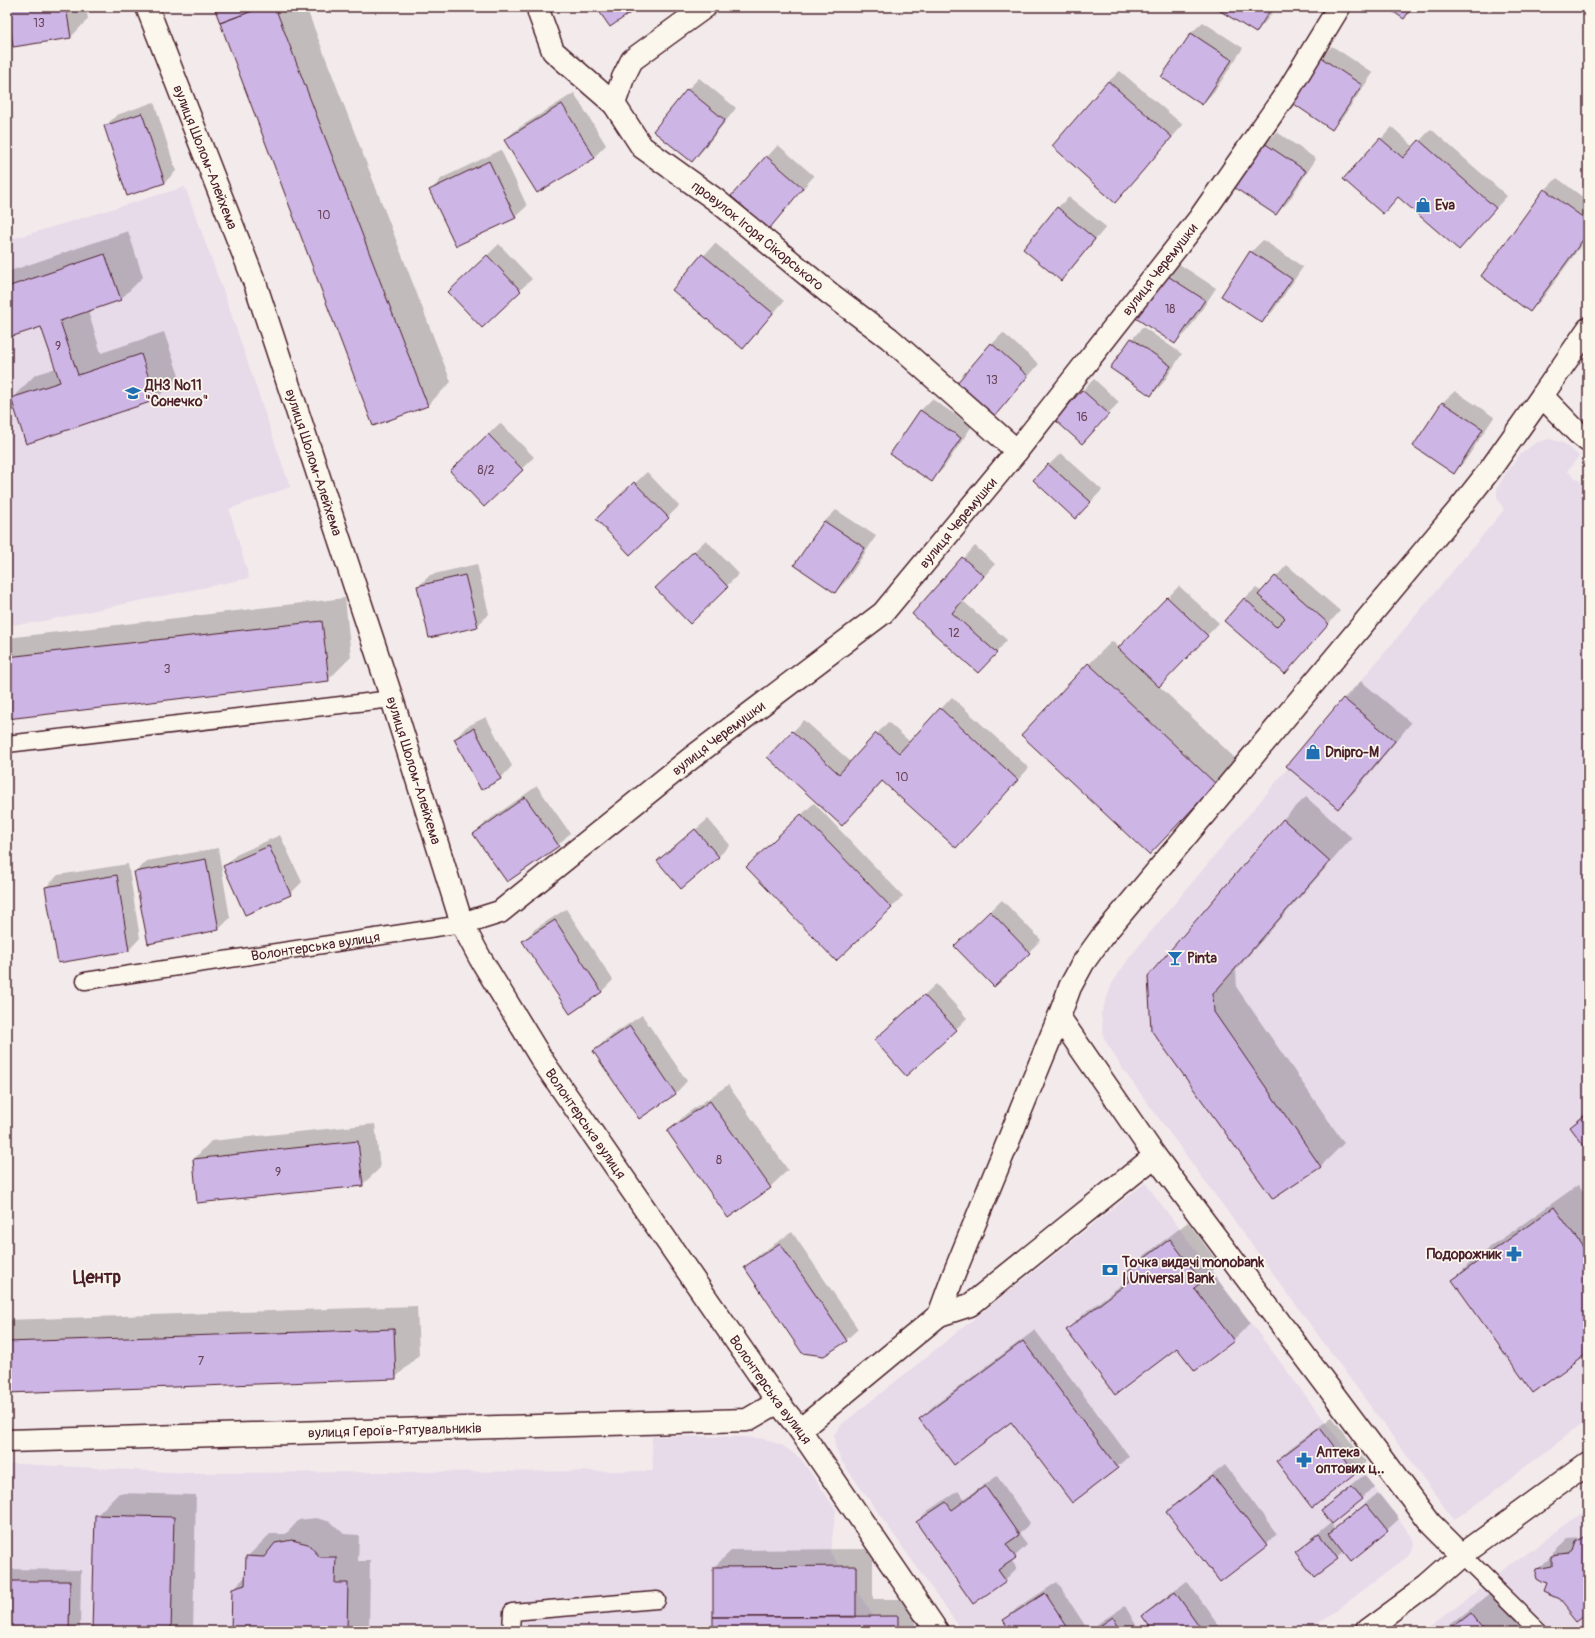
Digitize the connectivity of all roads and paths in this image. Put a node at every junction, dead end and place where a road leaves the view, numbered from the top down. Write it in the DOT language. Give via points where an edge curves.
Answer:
graph roads {
  1 [pos="147,7"];
  2 [pos="539,7"];
  3 [pos="705,7"];
  4 [pos="1339,7"];
  5 [pos="614,104"];
  6 [pos="1588,329"];
  7 [pos="1542,396"];
  8 [pos="1588,441"];
  9 [pos="1016,450"];
  10 [pos="392,699"];
  11 [pos="7,744"];
  12 [pos="462,924"];
  13 [pos="85,981"];
  14 [pos="1059,1017"];
  15 [pos="1155,1156"];
  16 [pos="939,1315"];
  17 [pos="778,1402"];
  18 [pos="800,1430"];
  19 [pos="7,1441"];
  20 [pos="1588,1463"];
  21 [pos="1462,1555"];
  22 [pos="657,1600"];
  23 [pos="511,1631"];
  24 [pos="937,1631"];
  25 [pos="1366,1631"];
  26 [pos="1539,1631"];
  1 -- 10 [label="street, вулиця Шолом-Алейхема" via="256,286"];
  2 -- 5 [label="street, провулок Ігоря Сікорського" via="553,51"];
  3 -- 5 [label="street" via="632,60"];
  4 -- 9 [label="street, вулиця Черемушки" via="1288,91 1199,219"];
  5 -- 9 [label="street, провулок Ігоря Сікорського" via="642,147 716,200 829,293 889,338"];
  6 -- 7 [label="street"];
  7 -- 8 [label="street"];
  7 -- 14 [label="street" via="1459,509 1101,938 1082,963"];
  9 -- 12 [label="street, вулиця Черемушки" via="883,613 690,759 500,912"];
  10 -- 11 [label="lane"];
  10 -- 12 [label="street, вулиця Шолом-Алейхема"];
  12 -- 13 [label="lane, Волонтерська вулиця"];
  12 -- 17 [label="street, Волонтерська вулиця" via="544,1063"];
  14 -- 15 [label="street"];
  14 -- 16 [label="street"];
  15 -- 16 [label="street" via="970,1305"];
  15 -- 21 [label="street" via="1430,1523"];
  16 -- 18 [label="street"];
  17 -- 18 [label="street, Волонтерська вулиця"];
  17 -- 19 [label="street, вулиця Героїв-Рятувальників" via="747,1420"];
  18 -- 24 [label="street, Волонтерська вулиця"];
  20 -- 21 [label="street"];
  21 -- 25 [label="street" via="1427,1586"];
  21 -- 26 [label="lane"];
  22 -- 23 [label="lane" via="512,1612"];
}
